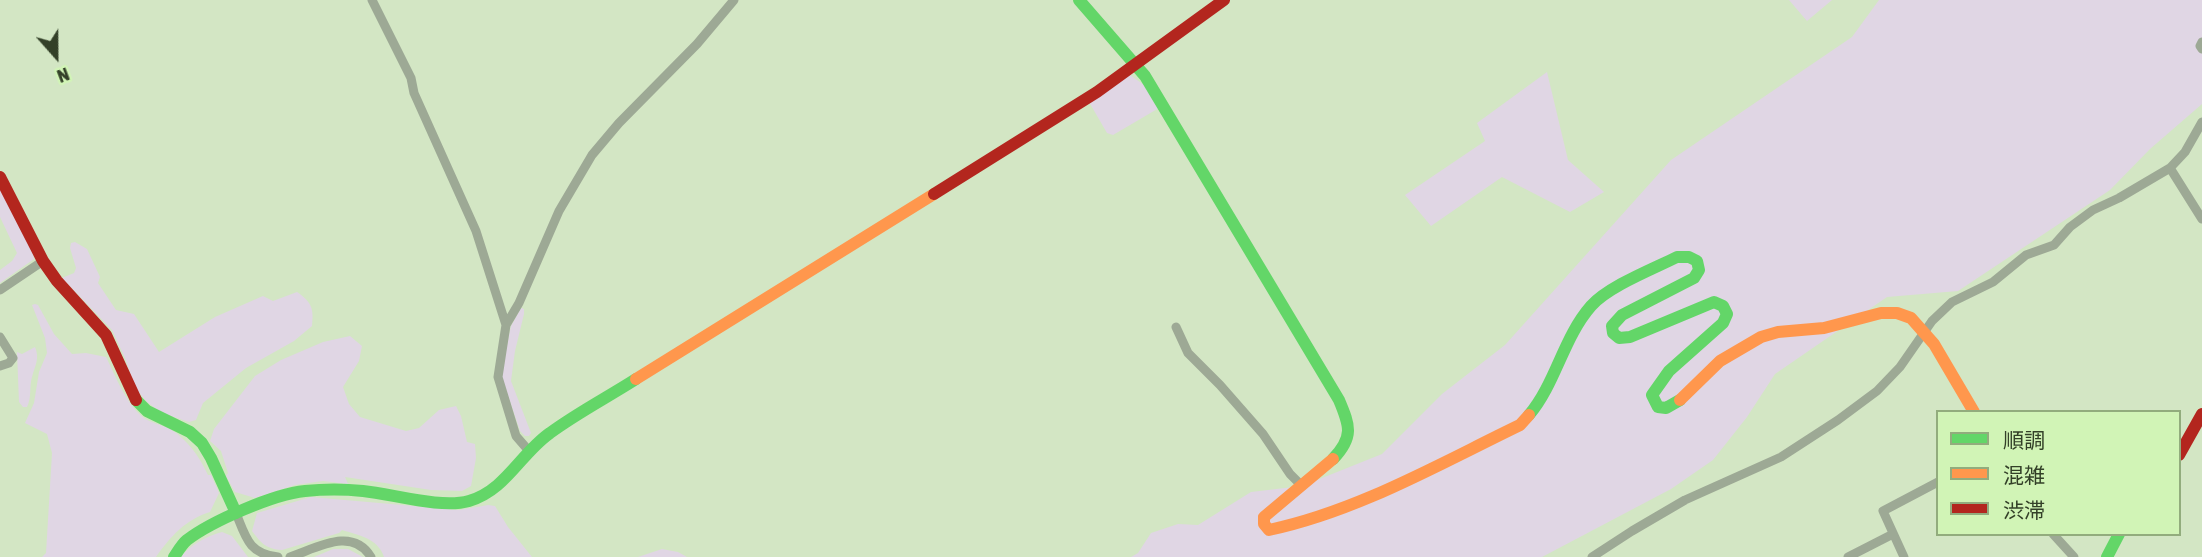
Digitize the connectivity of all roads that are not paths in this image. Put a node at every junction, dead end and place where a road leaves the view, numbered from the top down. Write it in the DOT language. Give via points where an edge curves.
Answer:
graph roads {
  1 [pos="372,0"];
  2 [pos="734,0"];
  3 [pos="1079,0"];
  4 [pos="1224,0"];
  5 [pos="2202,42"];
  6 [pos="2202,49"];
  7 [pos="1135,63"];
  8 [pos="2202,122"];
  9 [pos="2169,167"];
  10 [pos="0,177"];
  11 [pos="2202,219"];
  12 [pos="43,261"];
  13 [pos="0,290"];
  14 [pos="506,325"];
  15 [pos="1176,327"];
  16 [pos="1925,333"];
  17 [pos="0,337"];
  18 [pos="0,366"];
  19 [pos="1973,410"];
  20 [pos="2202,414"];
  21 [pos="528,451"];
  22 [pos="2181,452"];
  23 [pos="1936,483"];
  24 [pos="1302,486"];
  25 [pos="236,513"];
  26 [pos="1893,534"];
  27 [pos="2055,536"];
  28 [pos="2118,536"];
  29 [pos="174,557"];
  30 [pos="278,557"];
  31 [pos="290,557"];
  32 [pos="371,557"];
  33 [pos="1592,557"];
  34 [pos="1848,557"];
  35 [pos="1904,557"];
  36 [pos="2074,557"];
  37 [pos="2107,557"];
  1 -- 14 [label="street" via="466,207"];
  2 -- 14 [label="street" via="592,155 559,211"];
  3 -- 7 [label="street"];
  4 -- 7 [label="street"];
  5 -- 6 [label="street"];
  7 -- 21 [label="street" via="1097,92 590,406"];
  7 -- 24 [label="street" via="1339,400 1349,426 1346,445"];
  8 -- 9 [label="street" via="2185,152"];
  9 -- 11 [label="street"];
  9 -- 16 [label="street" via="2093,210 2054,245 2026,255 1993,282 1952,302"];
  10 -- 12 [label="street"];
  12 -- 13 [label="street"];
  12 -- 25 [label="street" via="106,335 133,397 147,411 202,443"];
  14 -- 21 [label="street" via="498,376 516,436"];
  15 -- 24 [label="street" via="1188,353 1263,434"];
  16 -- 19 [label="street"];
  16 -- 24 [label="street" via="1911,318 1897,313 1778,332 1720,361 1676,404 1658,407 1652,395 1656,386 1724,323 1727,315 1726,308 1714,302 1630,337 1613,333 1612,326 1622,315 1695,278 1697,261 1677,257 1592,304 1534,412 1520,425 1369,498 1306,522 1269,530 1264,517"];
  16 -- 33 [label="street" via="1877,391 1848,413 1781,457 1685,500"];
  17 -- 18 [label="street" via="13,358"];
  20 -- 22 [label="street"];
  21 -- 25 [label="street" via="503,482 469,501 450,504 331,489 278,497"];
  23 -- 26 [label="street" via="1883,512"];
  25 -- 29 [label="street" via="186,541"];
  25 -- 30 [label="street" via="254,549"];
  26 -- 34 [label="street"];
  26 -- 35 [label="street"];
  27 -- 36 [label="street"];
  28 -- 37 [label="street"];
  31 -- 32 [label="street" via="342,539 359,543"];
}
